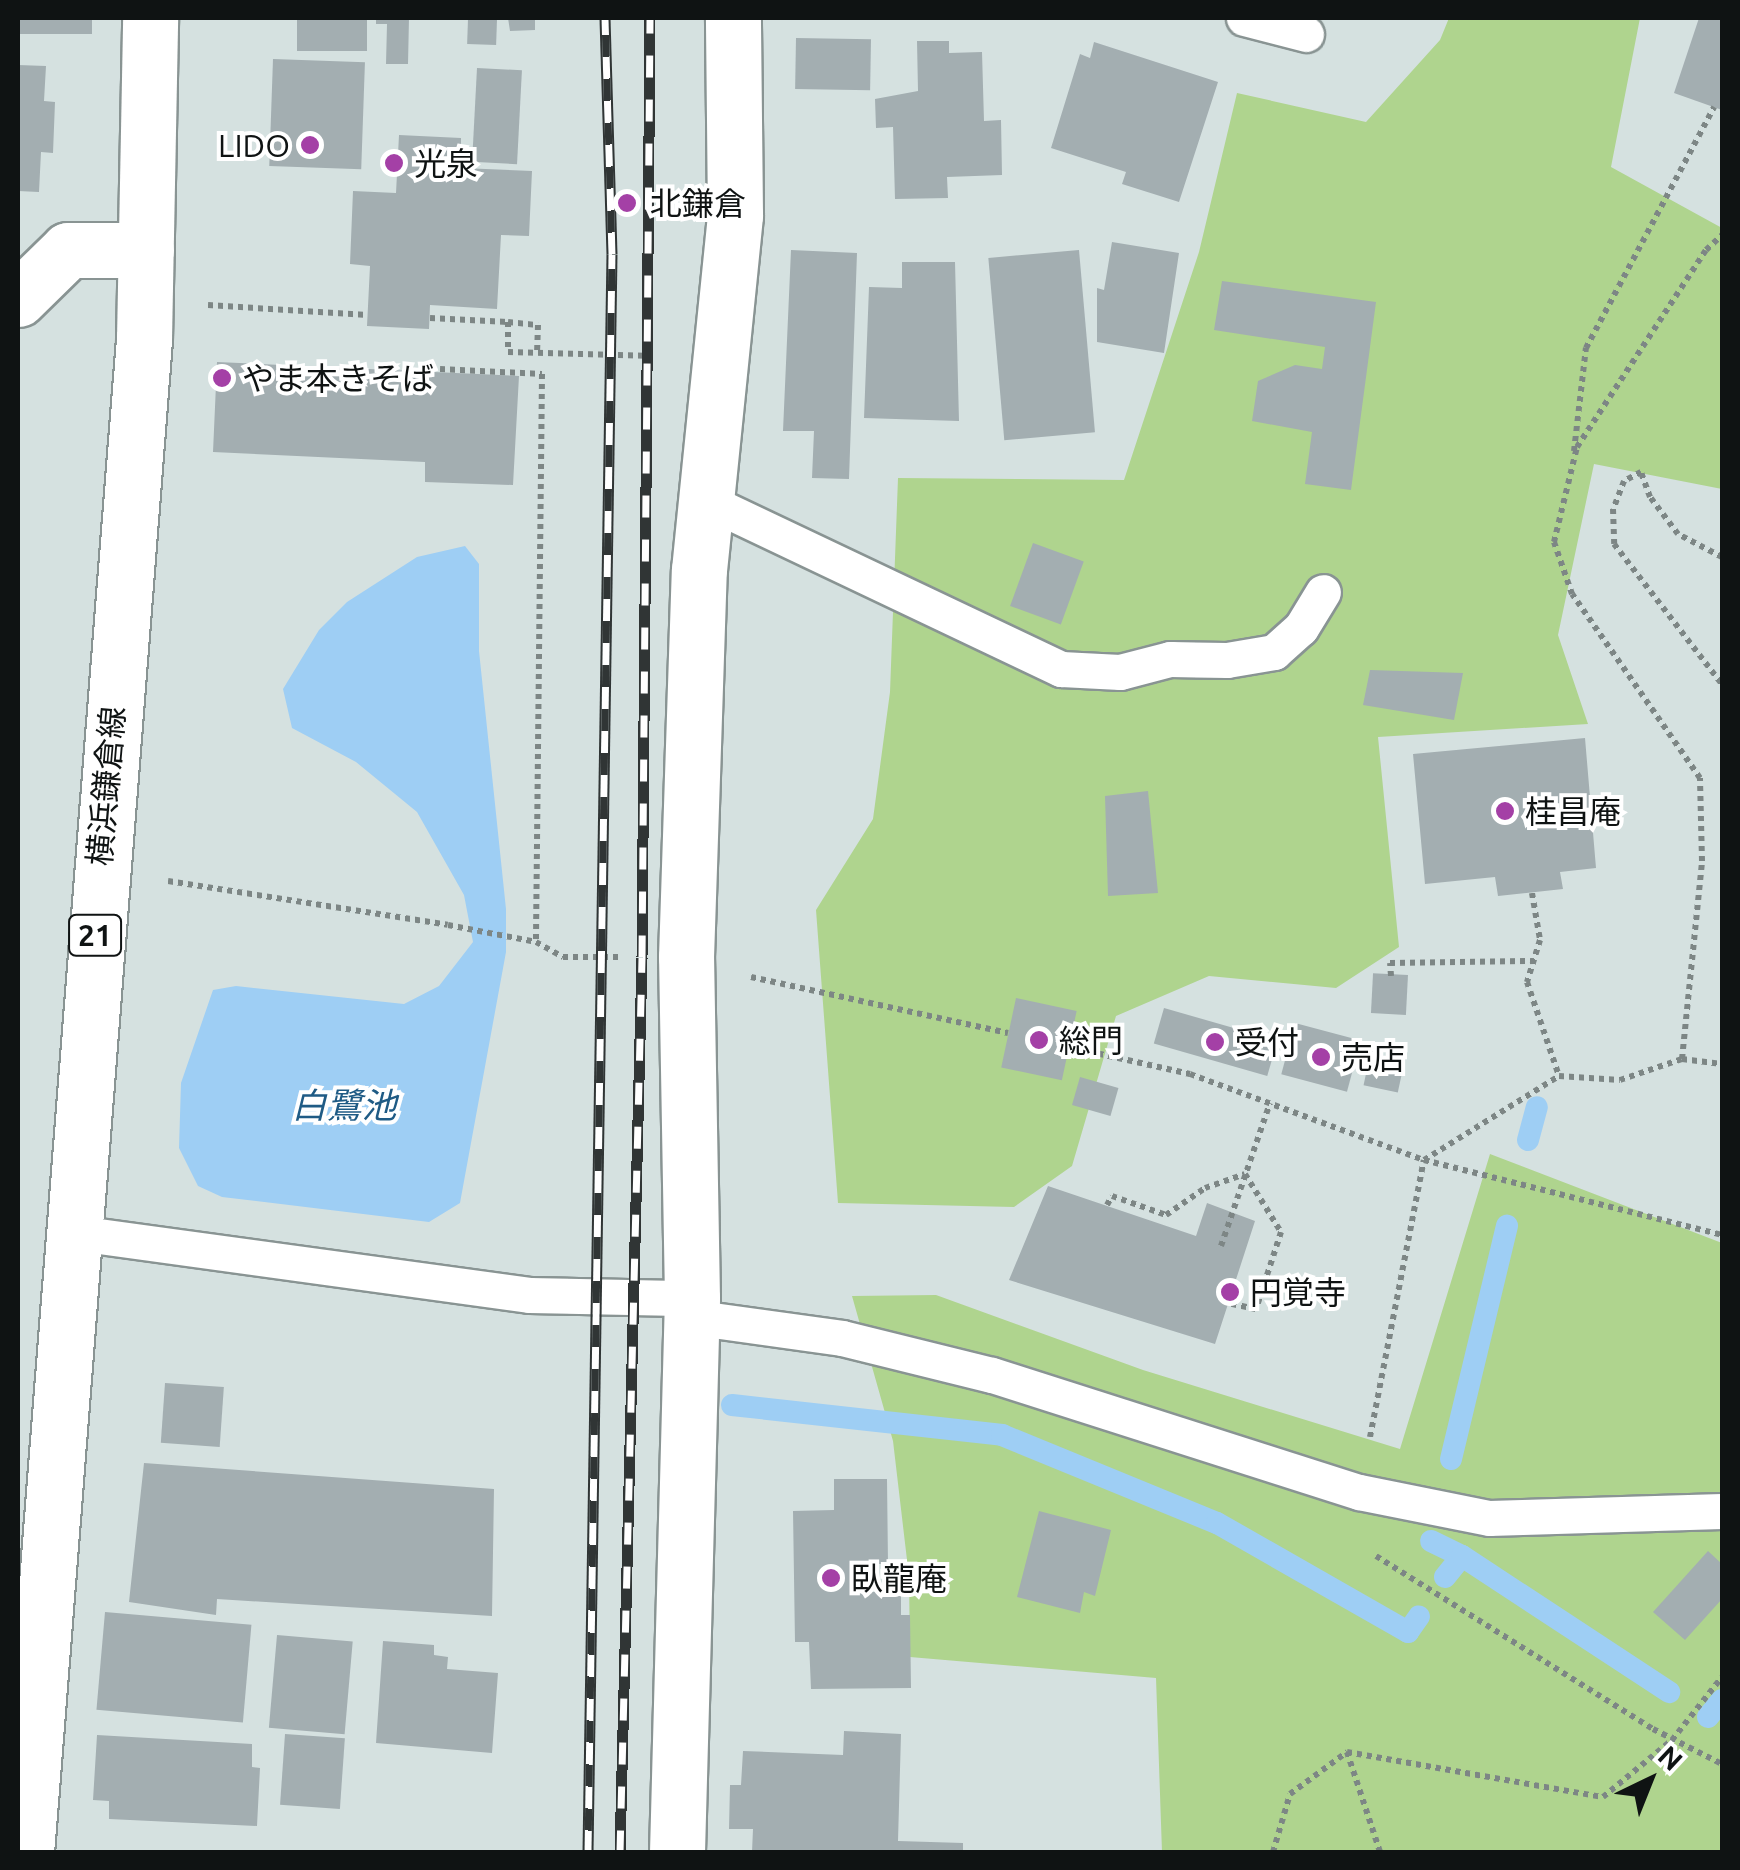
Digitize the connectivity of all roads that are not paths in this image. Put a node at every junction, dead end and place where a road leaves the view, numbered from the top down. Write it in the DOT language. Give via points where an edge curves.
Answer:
graph roads {
  1 [pos="150,18"];
  2 [pos="733,18"];
  3 [pos="1244,18"];
  4 [pos="1306,34"];
  5 [pos="146,250"];
  6 [pos="18,299"];
  7 [pos="707,501"];
  8 [pos="1323,592"];
  9 [pos="78,1233"];
  10 [pos="692,1307"];
  11 [pos="1722,1511"];
  12 [pos="34,1521"];
  13 [pos="26,1852"];
  14 [pos="678,1852"];
  1 -- 5 [label="street, 横浜鎌倉線 / 21"];
  2 -- 7 [label="street" via="735,215"];
  3 -- 4 [label="lane"];
  5 -- 6 [label="street" via="68,250"];
  5 -- 9 [label="street, 横浜鎌倉線 / 21"];
  7 -- 8 [label="lane" via="1061,668 1120,672 1170,659 1274,652 1301,628"];
  7 -- 10 [label="street" via="686,957"];
  9 -- 10 [label="lane" via="529,1295"];
  9 -- 12 [label="street, 横浜鎌倉線 / 21"];
  10 -- 11 [label="lane" via="992,1375 1359,1492 1489,1518"];
  10 -- 14 [label="street"];
  12 -- 13 [label="street, 横浜鎌倉線 / 21"];
}
